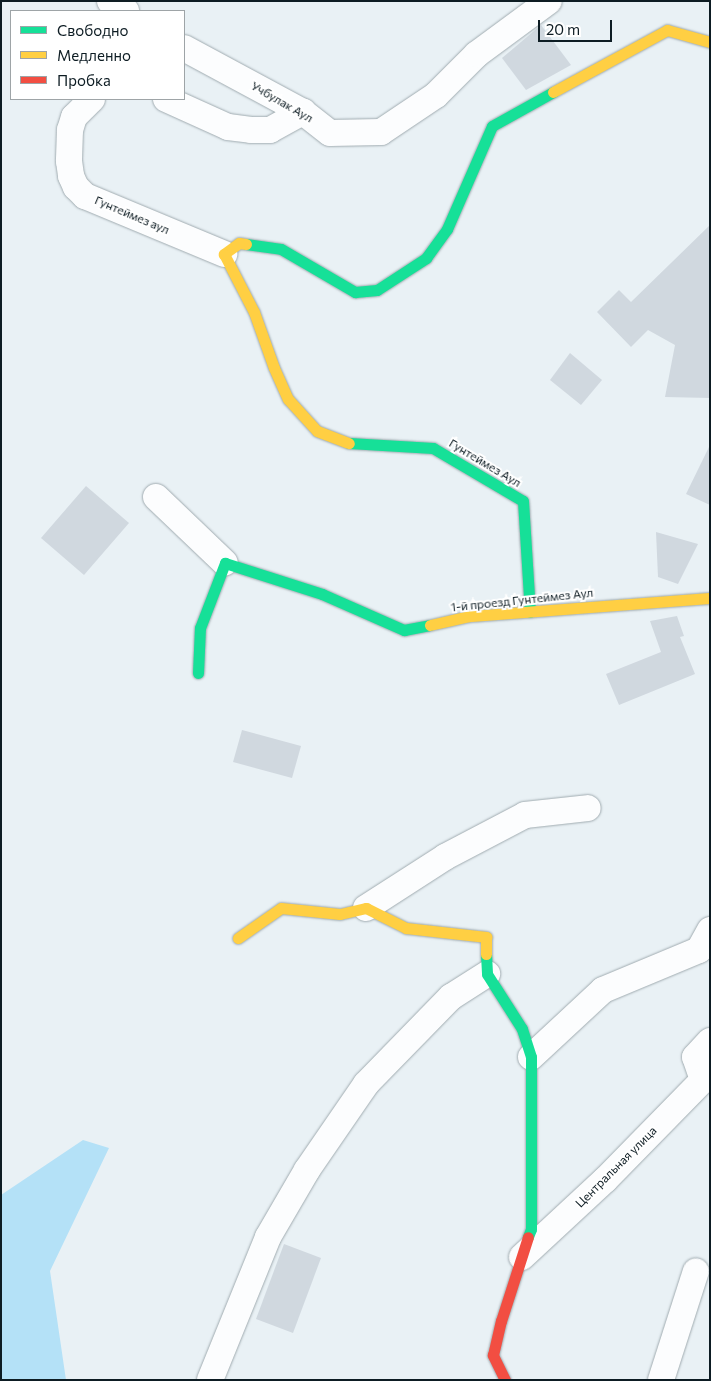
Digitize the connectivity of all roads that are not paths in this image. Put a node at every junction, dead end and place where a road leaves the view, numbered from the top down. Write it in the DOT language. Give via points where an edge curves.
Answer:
graph roads {
  1 [pos="110,1"];
  2 [pos="549,1"];
  3 [pos="124,10"];
  4 [pos="710,42"];
  5 [pos="185,49"];
  6 [pos="91,100"];
  7 [pos="168,100"];
  8 [pos="304,112"];
  9 [pos="224,254"];
  10 [pos="156,497"];
  11 [pos="225,563"];
  12 [pos="710,598"];
  13 [pos="530,612"];
  14 [pos="198,674"];
  15 [pos="588,808"];
  16 [pos="366,908"];
  17 [pos="710,930"];
  18 [pos="238,938"];
  19 [pos="487,974"];
  20 [pos="710,1041"];
  21 [pos="531,1057"];
  22 [pos="706,1078"];
  23 [pos="522,1257"];
  24 [pos="696,1271"];
  25 [pos="210,1380"];
  26 [pos="505,1380"];
  27 [pos="661,1380"];
  1 -- 3 [label="street"];
  2 -- 8 [label="street, Учбулак Аул" via="476,54 436,95 381,132 330,133"];
  4 -- 9 [label="street" via="668,30 492,126 442,236 426,258 377,290 355,292 281,249 239,243"];
  5 -- 8 [label="street, Учбулак Аул"];
  6 -- 9 [label="street, Гунтеймез аул" via="74,117 70,130 69,161 76,187 84,196"];
  7 -- 8 [label="street" via="228,128 270,130"];
  9 -- 13 [label="street, Гунтеймез Аул" via="254,312 288,400 317,431 353,445 433,448 523,502"];
  10 -- 11 [label="street"];
  11 -- 13 [label="street, 1-й проезд Гунтеймез Аул" via="322,594 404,630 470,616"];
  11 -- 14 [label="street" via="200,628"];
  12 -- 13 [label="street, 1-й проезд Гунтеймез Аул"];
  15 -- 16 [label="street" via="525,816 446,857"];
  16 -- 18 [label="street" via="340,914 281,908"];
  16 -- 19 [label="street" via="406,928 486,937"];
  17 -- 21 [label="street" via="699,950 603,990"];
  19 -- 21 [label="street" via="522,1030"];
  19 -- 25 [label="street" via="451,997 366,1084 355,1100 268,1237"];
  20 -- 22 [label="street" via="695,1057"];
  21 -- 23 [label="street" via="531,1229"];
  22 -- 23 [label="street, Центральная улица" via="605,1180"];
  23 -- 26 [label="street" via="493,1355"];
  24 -- 27 [label="street"];
}
